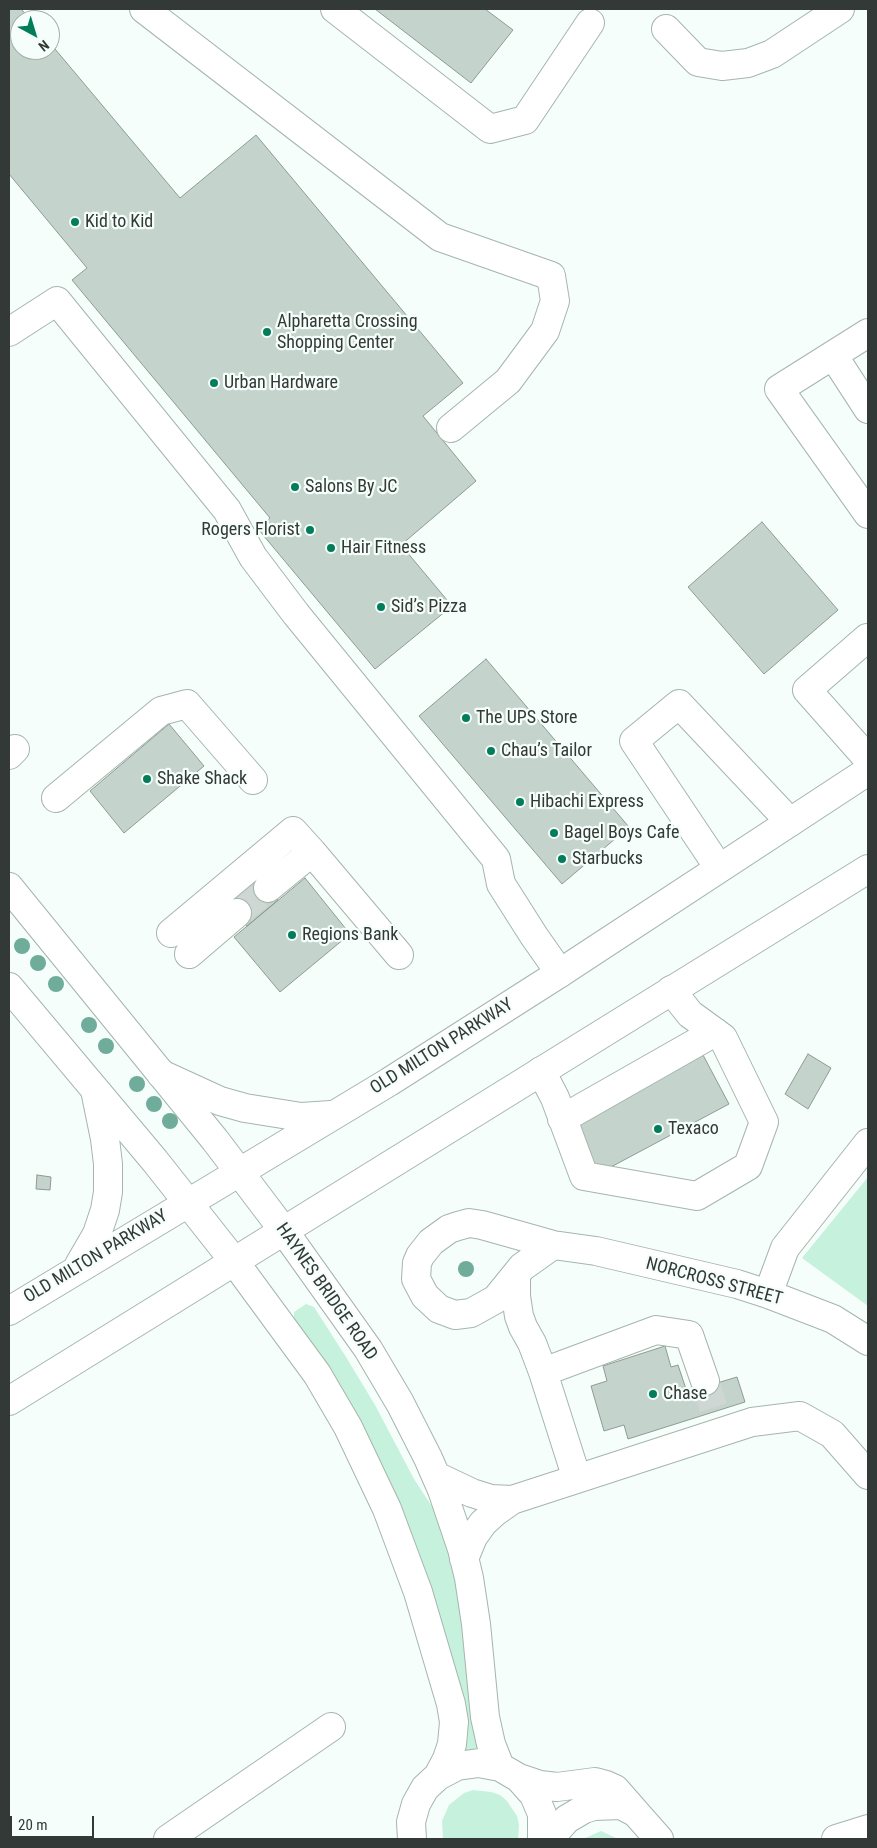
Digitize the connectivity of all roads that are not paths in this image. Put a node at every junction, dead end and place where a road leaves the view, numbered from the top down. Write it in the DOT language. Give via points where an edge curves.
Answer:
graph roads {
  1 [pos="144,9"];
  2 [pos="335,9"];
  3 [pos="840,9"];
  4 [pos="590,23"];
  5 [pos="666,29"];
  6 [pos="9,332"];
  7 [pos="868,334"];
  8 [pos="833,356"];
  9 [pos="868,409"];
  10 [pos="451,428"];
  11 [pos="868,514"];
  12 [pos="867,638"];
  13 [pos="868,759"];
  14 [pos="868,771"];
  15 [pos="253,780"];
  16 [pos="56,798"];
  17 [pos="790,822"];
  18 [pos="312,852"];
  19 [pos="720,868"];
  20 [pos="868,869"];
  21 [pos="9,887"];
  22 [pos="268,888"];
  23 [pos="237,914"];
  24 [pos="171,933"];
  25 [pos="189,954"];
  26 [pos="399,955"];
  27 [pos="560,973"];
  28 [pos="9,987"];
  29 [pos="670,990"];
  30 [pos="715,1032"];
  31 [pos="541,1072"];
  32 [pos="161,1074"];
  33 [pos="95,1090"];
  34 [pos="335,1114"];
  35 [pos="562,1119"];
  36 [pos="868,1143"];
  37 [pos="239,1172"];
  38 [pos="188,1202"];
  39 [pos="284,1231"];
  40 [pos="552,1245"];
  41 [pos="234,1261"];
  42 [pos="76,1269"];
  43 [pos="516,1275"];
  44 [pos="768,1294"];
  45 [pos="9,1311"];
  46 [pos="471,1313"];
  47 [pos="522,1327"];
  48 [pos="868,1341"];
  49 [pos="543,1372"];
  50 [pos="705,1381"];
  51 [pos="9,1401"];
  52 [pos="868,1475"];
  53 [pos="436,1476"];
  54 [pos="577,1479"];
  55 [pos="512,1500"];
  56 [pos="464,1559"];
  57 [pos="331,1727"];
  58 [pos="510,1773"];
  59 [pos="438,1776"];
  60 [pos="636,1813"];
  61 [pos="868,1829"];
  62 [pos="408,1833"];
  63 [pos="168,1839"];
  64 [pos="542,1839"];
  65 [pos="549,1839"];
  66 [pos="659,1839"];
  67 [pos="836,1839"];
  1 -- 10 [label="main road" via="440,237 551,276 555,300 545,331 508,381"];
  2 -- 4 [label="main road" via="490,129 525,120"];
  3 -- 5 [label="main road" via="772,54 748,63 722,66 698,62"];
  6 -- 27 [label="main road" via="57,301 227,510 253,557 296,614 496,859 501,884"];
  7 -- 8 [label="main road"];
  8 -- 9 [label="main road"];
  8 -- 11 [label="main road" via="779,389"];
  12 -- 13 [label="main road" via="807,690"];
  14 -- 17 [label="main road, OLD MILTON PARKWAY"];
  15 -- 16 [label="main road" via="188,704 161,711"];
  17 -- 19 [label="main road, OLD MILTON PARKWAY"];
  17 -- 19 [label="main road" via="678,704 634,741"];
  18 -- 22 [label="main road"];
  18 -- 24 [label="main road" via="293,831"];
  18 -- 26 [label="main road"];
  19 -- 27 [label="main road, OLD MILTON PARKWAY"];
  20 -- 29 [label="main road"];
  21 -- 32 [label="main road, HAYNES BRIDGE ROAD"];
  23 -- 25 [label="main road"];
  27 -- 34 [label="main road, OLD MILTON PARKWAY"];
  28 -- 33 [label="main road"];
  29 -- 30 [label="main road" via="690,1014"];
  29 -- 31 [label="main road"];
  30 -- 35 [label="main road"];
  30 -- 35 [label="main road" via="722,1038 764,1122 748,1166 697,1196 584,1176"];
  31 -- 35 [label="main road"];
  31 -- 39 [label="main road"];
  32 -- 34 [label="main road" via="220,1101 244,1108 301,1117"];
  32 -- 37 [label="main road, HAYNES BRIDGE ROAD"];
  33 -- 38 [label="main road"];
  33 -- 42 [label="main road" via="105,1139 108,1192 97,1234"];
  34 -- 37 [label="main road, OLD MILTON PARKWAY"];
  36 -- 44 [label="main road" via="785,1248"];
  37 -- 38 [label="main road, OLD MILTON PARKWAY"];
  37 -- 39 [label="main road, HAYNES BRIDGE ROAD"];
  38 -- 41 [label="main road"];
  38 -- 42 [label="main road, OLD MILTON PARKWAY"];
  39 -- 41 [label="main road"];
  39 -- 53 [label="main road, HAYNES BRIDGE ROAD" via="368,1350 400,1403"];
  40 -- 43 [label="main road"];
  40 -- 44 [label="main road, NORCROSS STREET" via="596,1251"];
  40 -- 46 [label="main road, NORCROSS STREET" via="469,1223 449,1229 430,1242 417,1263 419,1287 439,1309 455,1315"];
  41 -- 51 [label="main road"];
  41 -- 59 [label="main road" via="317,1374 348,1427 387,1508 418,1592 451,1704 454,1722 452,1744"];
  42 -- 45 [label="main road, OLD MILTON PARKWAY"];
  43 -- 46 [label="main road" via="496,1298"];
  43 -- 47 [label="main road" via="516,1306"];
  44 -- 48 [label="main road, NORCROSS STREET" via="833,1319"];
  46 -- 47 [label="main road, NORCROSS STREET" via="499,1318"];
  47 -- 49 [label="main road"];
  49 -- 50 [label="main road" via="656,1330 688,1335"];
  49 -- 54 [label="main road"];
  52 -- 54 [label="main road" via="832,1434 800,1416 719,1424"];
  53 -- 55 [label="main road" via="472,1493"];
  53 -- 56 [label="main road, HAYNES BRIDGE ROAD"];
  54 -- 55 [label="main road"];
  55 -- 56 [label="main road" via="483,1523"];
  56 -- 58 [label="main road, HAYNES BRIDGE ROAD" via="491,1744"];
  57 -- 63 [label="main road"];
  58 -- 59 [label="main road" via="479,1763 458,1766"];
  58 -- 60 [label="main road" via="540,1785 557,1787 595,1782 606,1785 615,1789"];
  58 -- 64 [label="main road, HAYNES BRIDGE ROAD" via="534,1795 542,1814"];
  59 -- 62 [label="main road" via="425,1788 416,1804"];
  60 -- 65 [label="main road" via="621,1806 594,1806 567,1819"];
  60 -- 66 [label="main road"];
  61 -- 67 [label="main road"];
}
